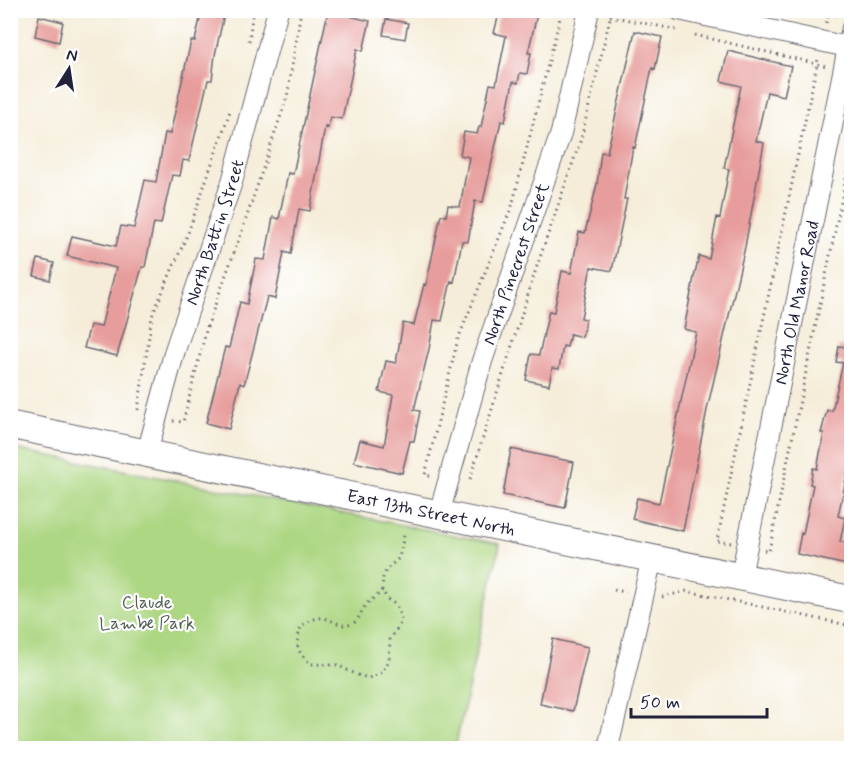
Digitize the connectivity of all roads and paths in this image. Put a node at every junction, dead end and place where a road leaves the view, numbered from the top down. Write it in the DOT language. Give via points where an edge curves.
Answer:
graph roads {
  1 [pos="278,10"];
  2 [pos="562,10"];
  3 [pos="612,10"];
  4 [pos="679,10"];
  5 [pos="812,10"];
  6 [pos="589,11"];
  7 [pos="610,16"];
  8 [pos="682,32"];
  9 [pos="693,34"];
  10 [pos="849,35"];
  11 [pos="817,64"];
  12 [pos="10,425"];
  13 [pos="147,453"];
  14 [pos="448,482"];
  15 [pos="439,514"];
  16 [pos="404,535"];
  17 [pos="652,558"];
  18 [pos="741,576"];
  19 [pos="382,590"];
  20 [pos="614,590"];
  21 [pos="644,595"];
  22 [pos="852,600"];
  23 [pos="852,626"];
  24 [pos="608,748"];
  1 -- 13 [label="street, North Battin Street" via="232,182 175,350"];
  2 -- 14 [label="path" via="512,206 458,339 425,475"];
  3 -- 7 [label="path"];
  4 -- 10 [label="street"];
  5 -- 10 [label="path"];
  6 -- 7 [label="path"];
  6 -- 14 [label="street, North Pinecrest Street" via="561,133 482,361"];
  7 -- 8 [label="path"];
  7 -- 14 [label="path" via="581,139 467,488"];
  9 -- 11 [label="path"];
  10 -- 18 [label="street, North Old Manor Road"];
  12 -- 13 [label="main road, East 13th Street North"];
  13 -- 15 [label="main road, East 13th Street North"];
  14 -- 15 [label="street, North Pinecrest Street"];
  15 -- 17 [label="main road, East 13th Street North"];
  16 -- 19 [label="path" via="399,558 386,570"];
  17 -- 18 [label="main road, East 13th Street North"];
  17 -- 21 [label="street"];
  18 -- 22 [label="main road, East 13th Street North"];
  19 -- 19 [label="path" via="396,605 401,618 390,639 389,661 381,673 369,678 337,665 311,664 300,655 296,641 301,626 323,618 349,625 357,621 366,604"];
  20 -- 21 [label="path"];
  21 -- 23 [label="path" via="660,598 687,591"];
  21 -- 24 [label="street"];
}
